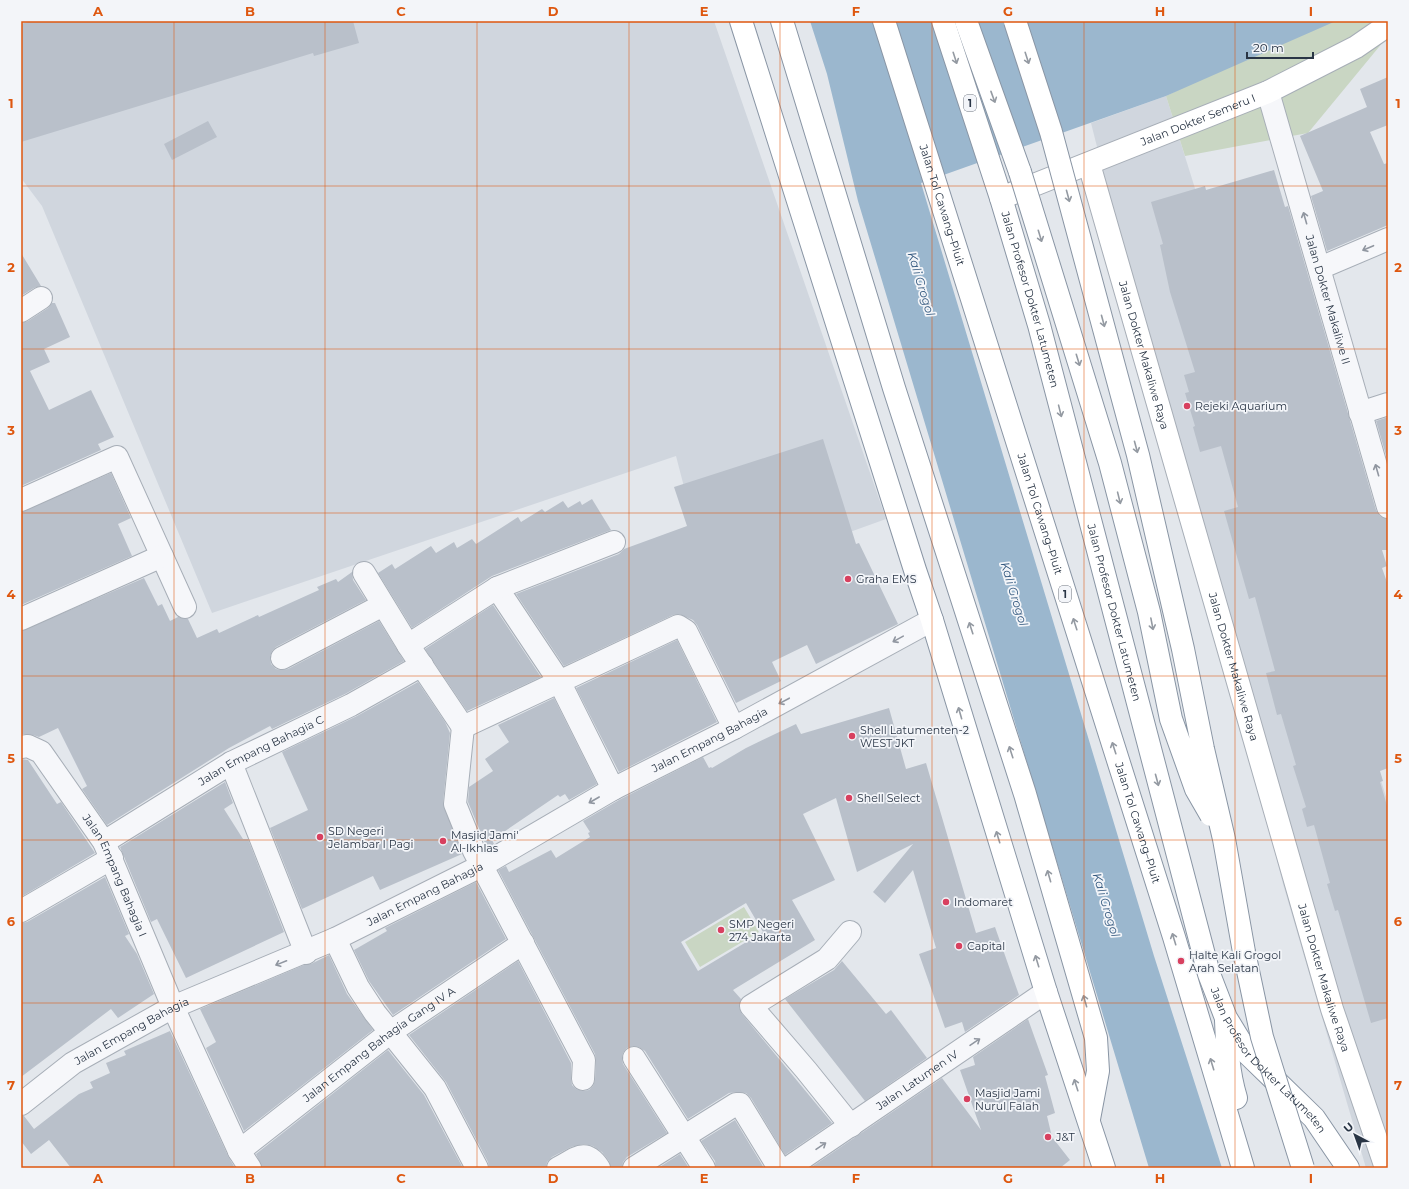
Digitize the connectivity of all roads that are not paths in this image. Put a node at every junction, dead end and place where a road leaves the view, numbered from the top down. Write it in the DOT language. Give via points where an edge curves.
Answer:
graph roads {
  1 [pos="741,21"];
  2 [pos="782,21"];
  3 [pos="884,21"];
  4 [pos="943,21"];
  5 [pos="966,21"];
  6 [pos="1015,21"];
  7 [pos="1388,25"];
  8 [pos="1268,92"];
  9 [pos="1089,164"];
  10 [pos="998,191"];
  11 [pos="1388,239"];
  12 [pos="1320,268"];
  13 [pos="41,298"];
  14 [pos="21,312"];
  15 [pos="1388,404"];
  16 [pos="1360,414"];
  17 [pos="21,500"];
  18 [pos="1388,507"];
  19 [pos="614,542"];
  20 [pos="162,556"];
  21 [pos="364,573"];
  22 [pos="497,588"];
  23 [pos="383,605"];
  24 [pos="185,607"];
  25 [pos="21,619"];
  26 [pos="932,620"];
  27 [pos="408,645"];
  28 [pos="282,658"];
  29 [pos="422,665"];
  30 [pos="560,681"];
  31 [pos="463,727"];
  32 [pos="734,728"];
  33 [pos="31,749"];
  34 [pos="231,763"];
  35 [pos="613,788"];
  36 [pos="1224,839"];
  37 [pos="108,850"];
  38 [pos="483,865"];
  39 [pos="21,911"];
  40 [pos="850,932"];
  41 [pos="335,939"];
  42 [pos="524,943"];
  43 [pos="306,953"];
  44 [pos="1046,992"];
  45 [pos="173,1007"];
  46 [pos="1226,1018"];
  47 [pos="392,1031"];
  48 [pos="634,1058"];
  49 [pos="584,1074"];
  50 [pos="21,1104"];
  51 [pos="1088,1122"];
  52 [pos="851,1126"];
  53 [pos="684,1136"];
  54 [pos="245,1160"];
  55 [pos="1100,1165"];
  56 [pos="477,1168"];
  57 [pos="558,1168"];
  58 [pos="599,1168"];
  59 [pos="634,1168"];
  60 [pos="704,1168"];
  61 [pos="779,1168"];
  62 [pos="788,1168"];
  63 [pos="1243,1168"];
  64 [pos="1256,1168"];
  65 [pos="1302,1168"];
  66 [pos="1348,1168"];
  67 [pos="1386,1168"];
  1 -- 26 [label="main road"];
  51 -- 2 [label="main road, one-way" via="1098,1071 1096,1038 1025,794 894,388"];
  63 -- 3 [label="main road, Jalan Tol Cawang–Pluit / 1, one-way" via="1169,922"];
  4 -- 10 [label="main road, Jalan Profesor Dokter Latumeten / 1, one-way"];
  5 -- 36 [label="main road, one-way, bridge" via="1020,172 1110,463 1150,612 1171,719 1196,789"];
  6 -- 36 [label="main road, one-way, bridge" via="1051,132 1138,455"];
  7 -- 8 [label="main road, Jalan Dokter Semeru I" via="1356,47"];
  8 -- 9 [label="main road, Jalan Dokter Semeru I"];
  12 -- 8 [label="street, Jalan Dokter Makaliwe II, one-way"];
  9 -- 10 [label="main road, Jalan Dokter Semeru I"];
  9 -- 67 [label="main road, Jalan Dokter Makaliwe Raya" via="1332,1009"];
  10 -- 46 [label="main road, Jalan Profesor Dokter Latumeten / 1, one-way" via="1039,325 1209,974"];
  11 -- 12 [label="street, one-way"];
  12 -- 16 [label="street, Jalan Dokter Makaliwe II"];
  13 -- 14 [label="street"];
  15 -- 16 [label="street"];
  18 -- 16 [label="street, Jalan Dokter Makaliwe II, one-way"];
  17 -- 20 [label="street" via="117,457"];
  19 -- 22 [label="street"];
  20 -- 24 [label="street"];
  20 -- 25 [label="street"];
  21 -- 23 [label="street"];
  22 -- 27 [label="street"];
  22 -- 30 [label="street"];
  23 -- 27 [label="street"];
  23 -- 28 [label="street"];
  26 -- 32 [label="street, Jalan Empang Bahagia, one-way"];
  44 -- 26 [label="main road, one-way"];
  27 -- 29 [label="street"];
  29 -- 31 [label="street"];
  29 -- 34 [label="street, Jalan Empang Bahagia C" via="351,705"];
  30 -- 31 [label="street"];
  30 -- 32 [label="street" via="678,626 682,627"];
  30 -- 35 [label="street"];
  31 -- 38 [label="street" via="455,804 474,851"];
  32 -- 35 [label="street, Jalan Empang Bahagia"];
  33 -- 37 [label="street, Jalan Empang Bahagia I"];
  34 -- 37 [label="street, Jalan Empang Bahagia C"];
  34 -- 43 [label="street"];
  35 -- 38 [label="street, Jalan Empang Bahagia, one-way"];
  36 -- 65 [label="main road, bridge" via="1262,1037"];
  37 -- 39 [label="street, Jalan Empang Bahagia C"];
  37 -- 45 [label="street, Jalan Empang Bahagia I"];
  38 -- 41 [label="street, Jalan Empang Bahagia"];
  38 -- 42 [label="street"];
  40 -- 52 [label="street" via="826,959 751,1006"];
  41 -- 43 [label="street, Jalan Empang Bahagia"];
  41 -- 47 [label="street" via="358,987 375,1013"];
  42 -- 47 [label="street, Jalan Empang Bahagia Gang IV A"];
  42 -- 49 [label="street" via="584,1060"];
  43 -- 45 [label="street, Jalan Empang Bahagia, one-way"];
  51 -- 44 [label="main road, one-way"];
  52 -- 44 [label="street, Jalan Latumen IV, one-way"];
  45 -- 50 [label="street, Jalan Empang Bahagia" via="73,1063"];
  45 -- 54 [label="street, Jalan Empang Bahagia I"];
  46 -- 64 [label="main road" via="1227,1052 1232,1085"];
  46 -- 66 [label="main road, Jalan Profesor Dokter Latumeten / 1" via="1248,1054 1314,1118"];
  47 -- 54 [label="street, Jalan Empang Bahagia Gang IV A"];
  47 -- 56 [label="street" via="435,1088"];
  48 -- 53 [label="street"];
  51 -- 55 [label="main road"];
  62 -- 52 [label="street, Jalan Latumen IV, one-way"];
  53 -- 59 [label="street"];
  53 -- 60 [label="street"];
  53 -- 61 [label="street" via="740,1104"];
  57 -- 58 [label="street" via="582,1156 593,1159"];
}
